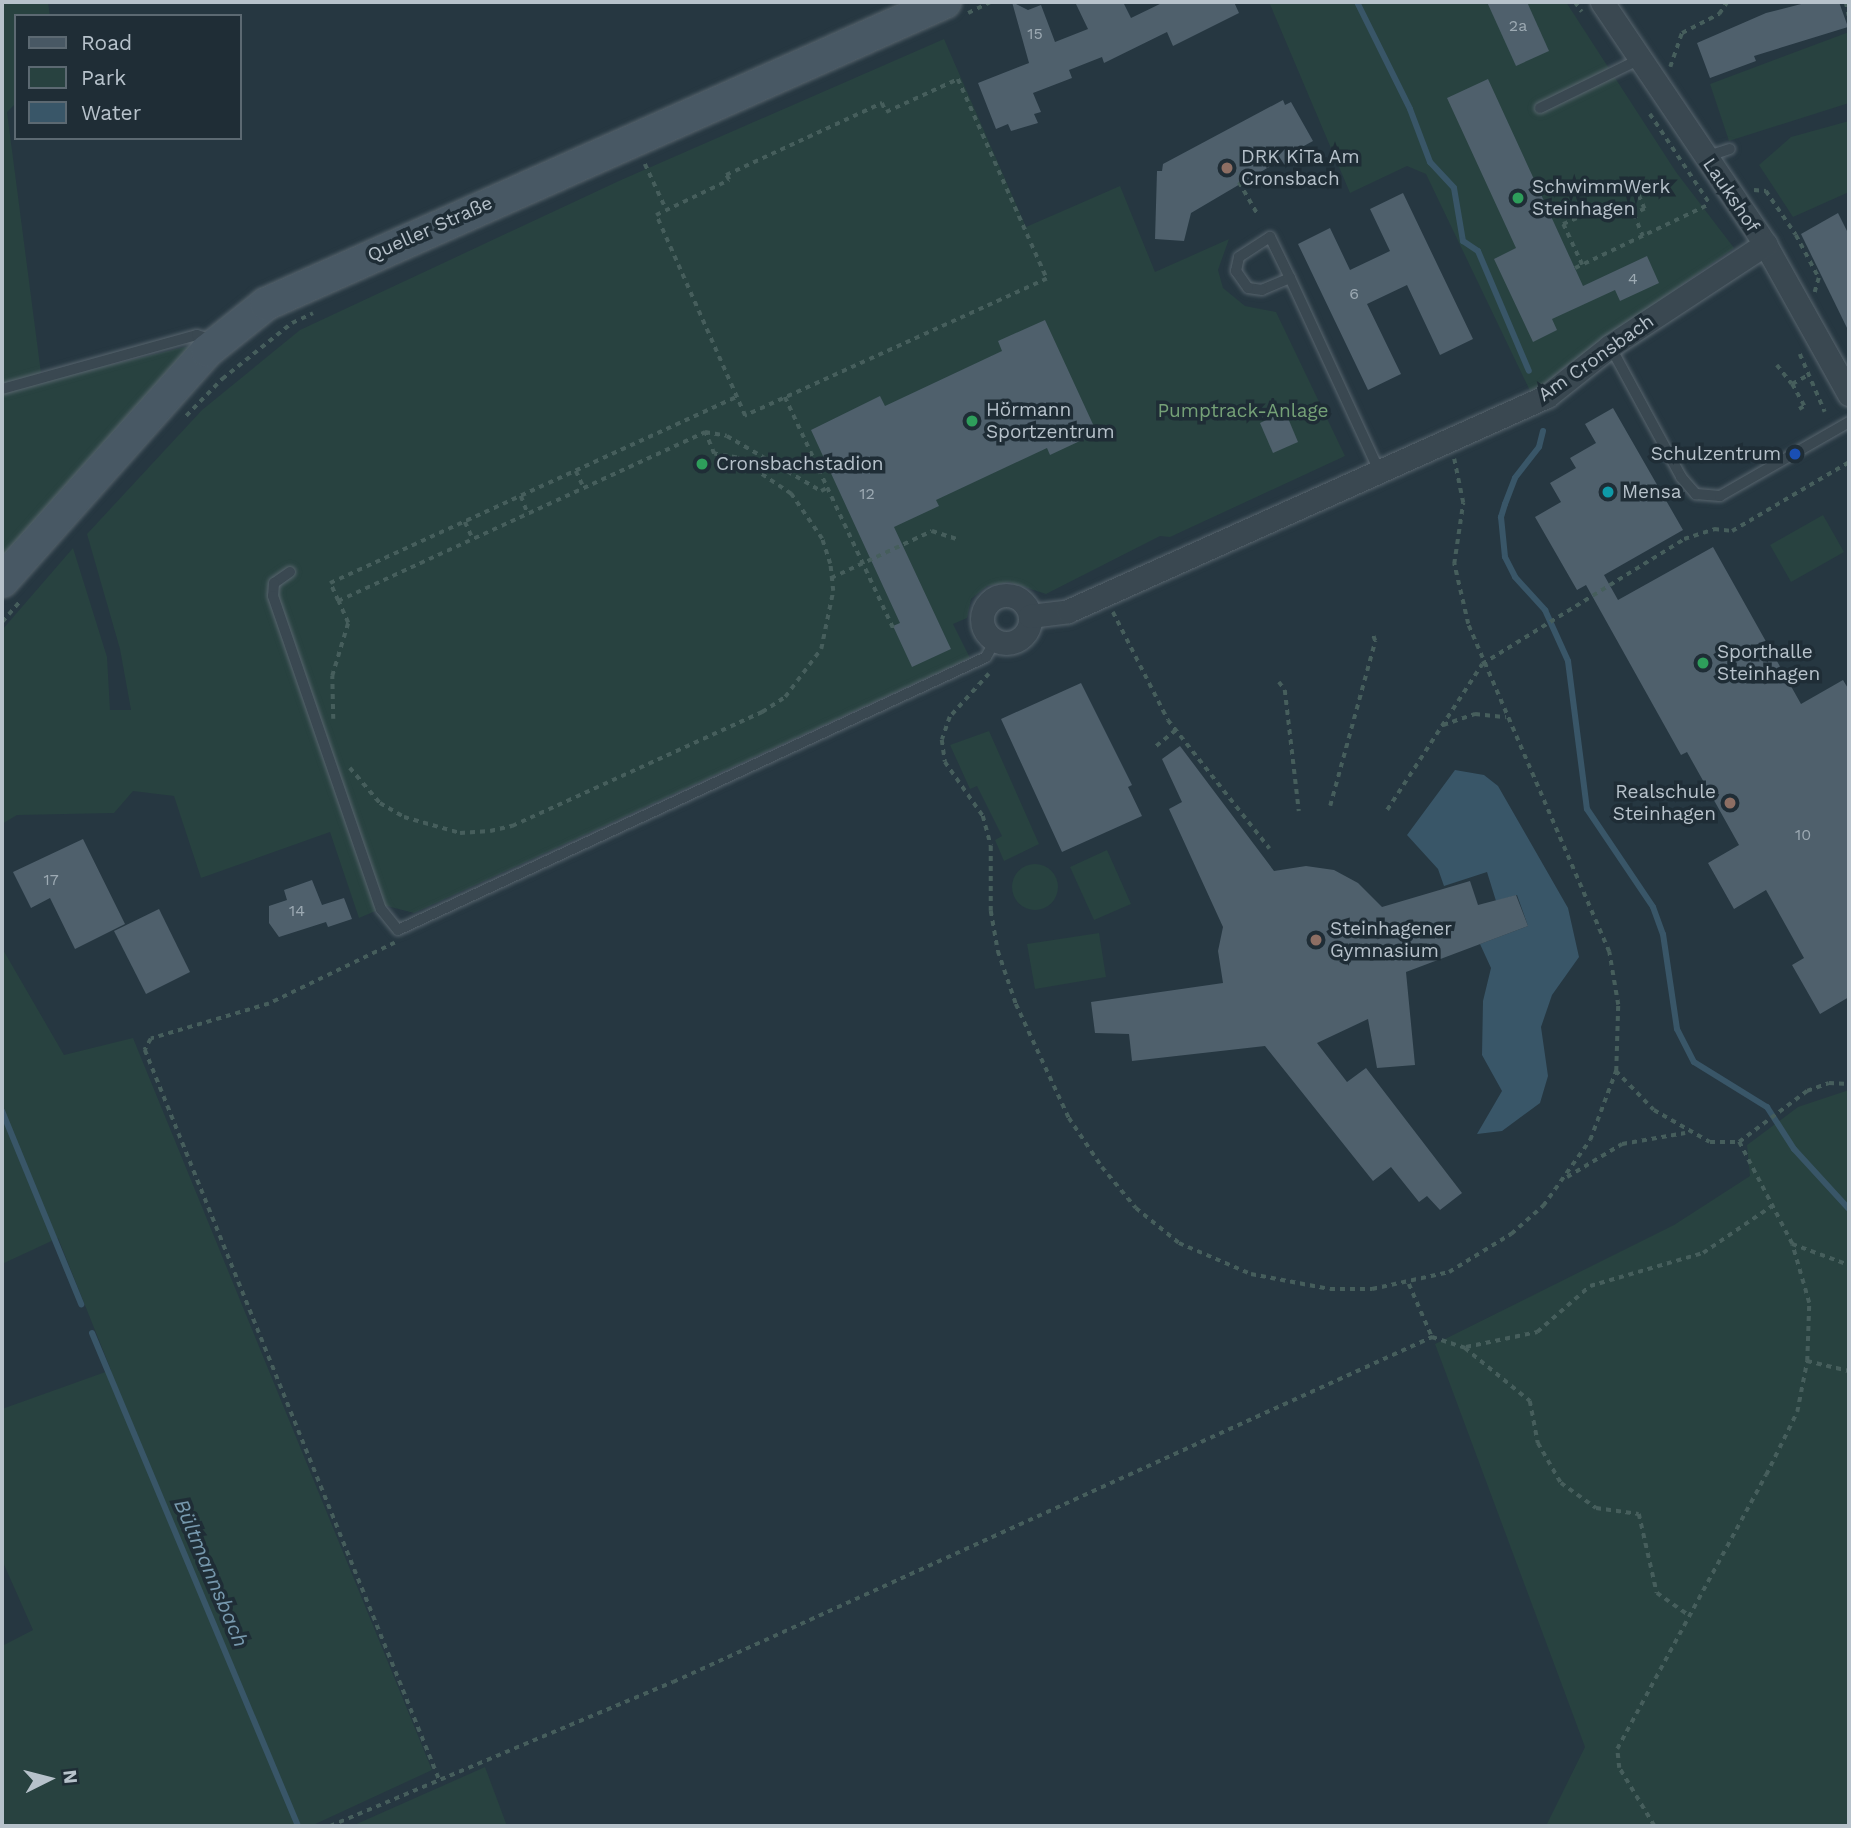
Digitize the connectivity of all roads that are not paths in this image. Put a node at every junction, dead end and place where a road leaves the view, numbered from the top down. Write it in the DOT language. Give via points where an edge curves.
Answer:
graph roads {
  1 [pos="1602,2"];
  2 [pos="952,10"];
  3 [pos="1640,59"];
  4 [pos="1540,108"];
  5 [pos="1731,149"];
  6 [pos="1705,157"];
  7 [pos="1765,244"];
  8 [pos="1290,278"];
  9 [pos="218,342"];
  10 [pos="1610,346"];
  11 [pos="2,389"];
  12 [pos="1849,394"];
  13 [pos="1849,422"];
  14 [pos="1379,471"];
  15 [pos="290,572"];
  16 [pos="14,587"];
  17 [pos="1030,616"];
  18 [pos="991,649"];
  1 -- 3 [label="street, Laukshof"];
  2 -- 9 [label="main road, Queller Straße" via="265,304"];
  3 -- 4 [label="lane"];
  3 -- 6 [label="street, Laukshof"];
  5 -- 6 [label="lane"];
  6 -- 7 [label="street, Laukshof"];
  7 -- 10 [label="street, Am Cronsbach"];
  7 -- 12 [label="street, Laukshof"];
  8 -- 8 [label="lane" via="1270,237 1238,257 1236,271 1248,288 1262,290"];
  8 -- 14 [label="lane"];
  9 -- 11 [label="lane" via="197,335"];
  9 -- 16 [label="main road, Queller Straße"];
  10 -- 13 [label="lane" via="1681,477 1696,494 1720,496"];
  10 -- 14 [label="street, Am Cronsbach" via="1547,396"];
  14 -- 17 [label="street, Am Cronsbach" via="1069,611"];
  15 -- 18 [label="lane" via="274,583 273,596 381,909 398,930"];
  17 -- 18 [label="street" via="1023,637"];
  17 -- 18 [label="street" via="1016,597 994,598 984,609 982,624"];
}
